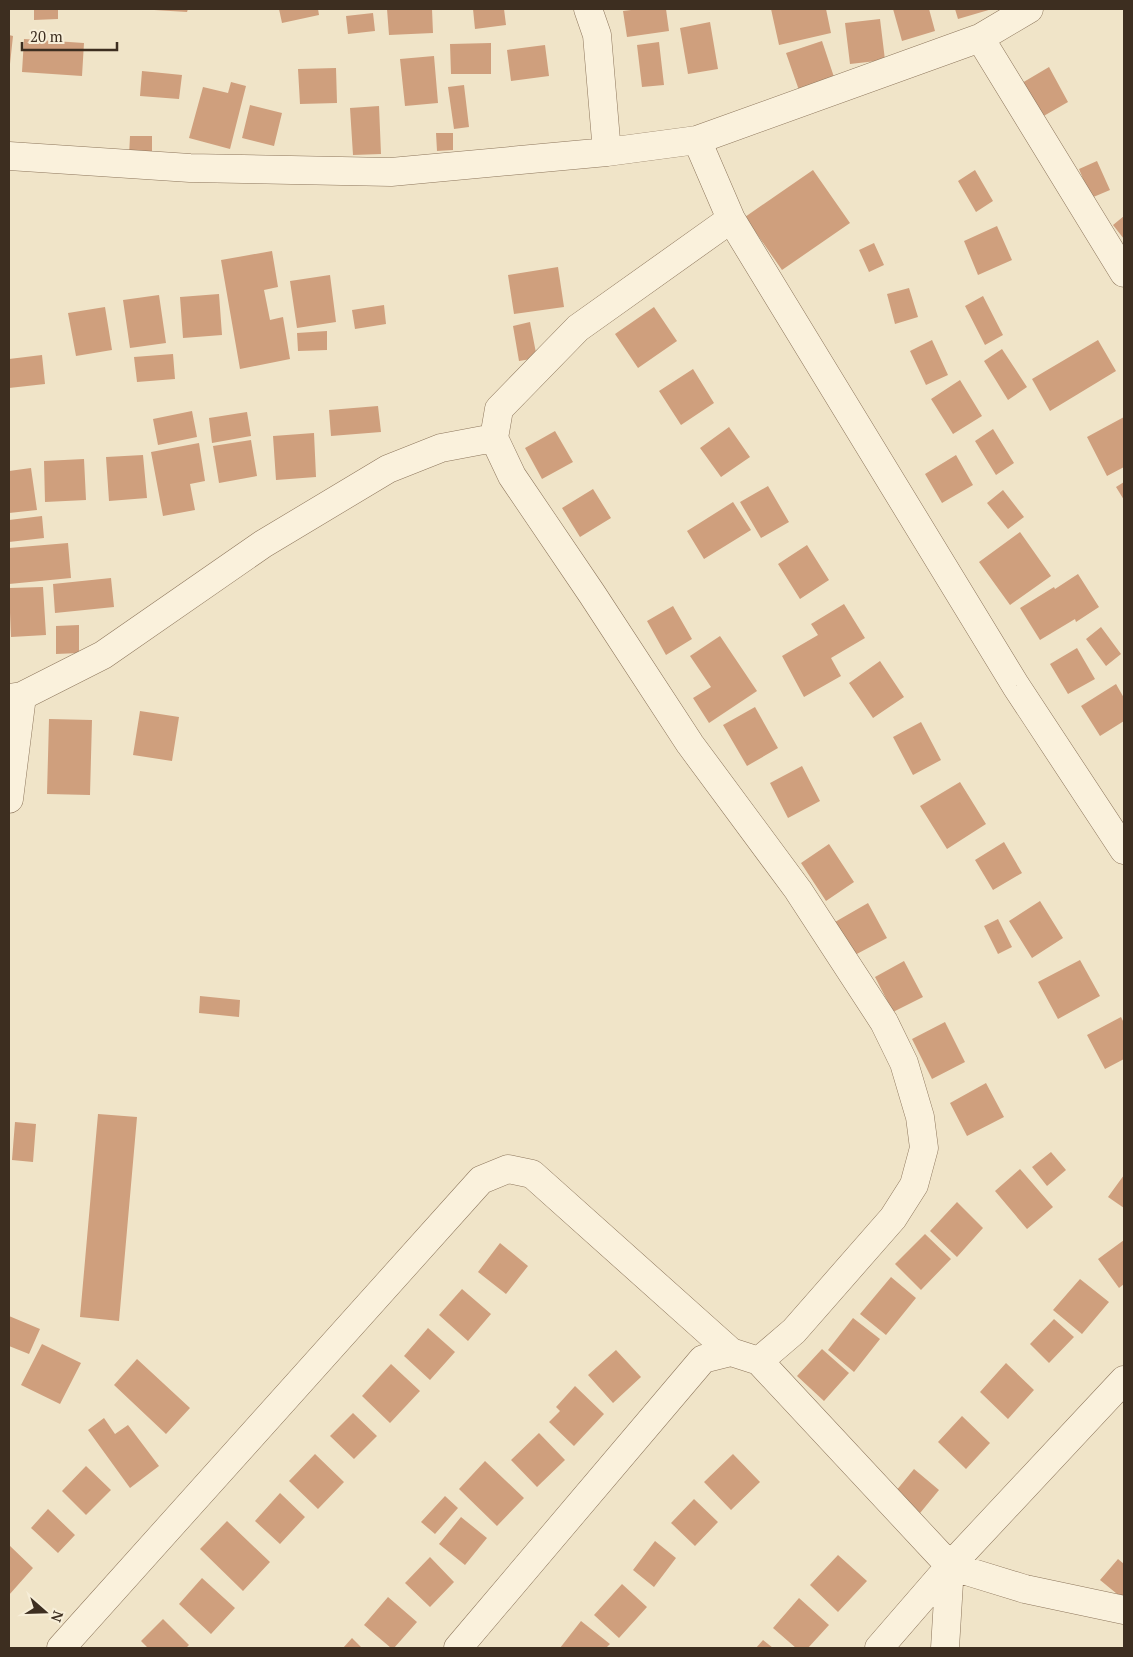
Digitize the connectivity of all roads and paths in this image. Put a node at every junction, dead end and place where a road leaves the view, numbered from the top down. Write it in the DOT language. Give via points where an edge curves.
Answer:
graph roads {
  1 [pos="588,9"];
  2 [pos="1029,9"];
  3 [pos="980,38"];
  4 [pos="697,140"];
  5 [pos="607,152"];
  6 [pos="9,156"];
  7 [pos="731,219"];
  8 [pos="1124,273"];
  9 [pos="494,438"];
  10 [pos="15,697"];
  11 [pos="9,799"];
  12 [pos="1124,850"];
  13 [pos="731,1352"];
  14 [pos="759,1361"];
  15 [pos="1124,1380"];
  16 [pos="950,1566"];
  17 [pos="1124,1610"];
  18 [pos="61,1648"];
  19 [pos="458,1648"];
  20 [pos="879,1648"];
  21 [pos="946,1648"];
  1 -- 5 [label="street" via="597,35"];
  2 -- 3 [label="street"];
  3 -- 4 [label="street"];
  3 -- 8 [label="street"];
  4 -- 5 [label="street"];
  4 -- 7 [label="street"];
  5 -- 6 [label="street" via="391,172 190,168"];
  7 -- 9 [label="street" via="578,328 499,410"];
  7 -- 12 [label="street" via="1016,686"];
  9 -- 10 [label="street" via="441,448 388,469 263,544 103,655"];
  9 -- 14 [label="street" via="512,476 690,744 798,890 884,1022 904,1063 920,1117 924,1148 914,1185 903,1202 794,1331"];
  10 -- 11 [label="street"];
  13 -- 14 [label="street"];
  13 -- 18 [label="street" via="532,1174 508,1169 482,1180"];
  13 -- 19 [label="street" via="703,1359"];
  14 -- 16 [label="street"];
  15 -- 16 [label="street"];
  16 -- 17 [label="street" via="1025,1588"];
  16 -- 20 [label="street"];
  16 -- 21 [label="street"];
}
